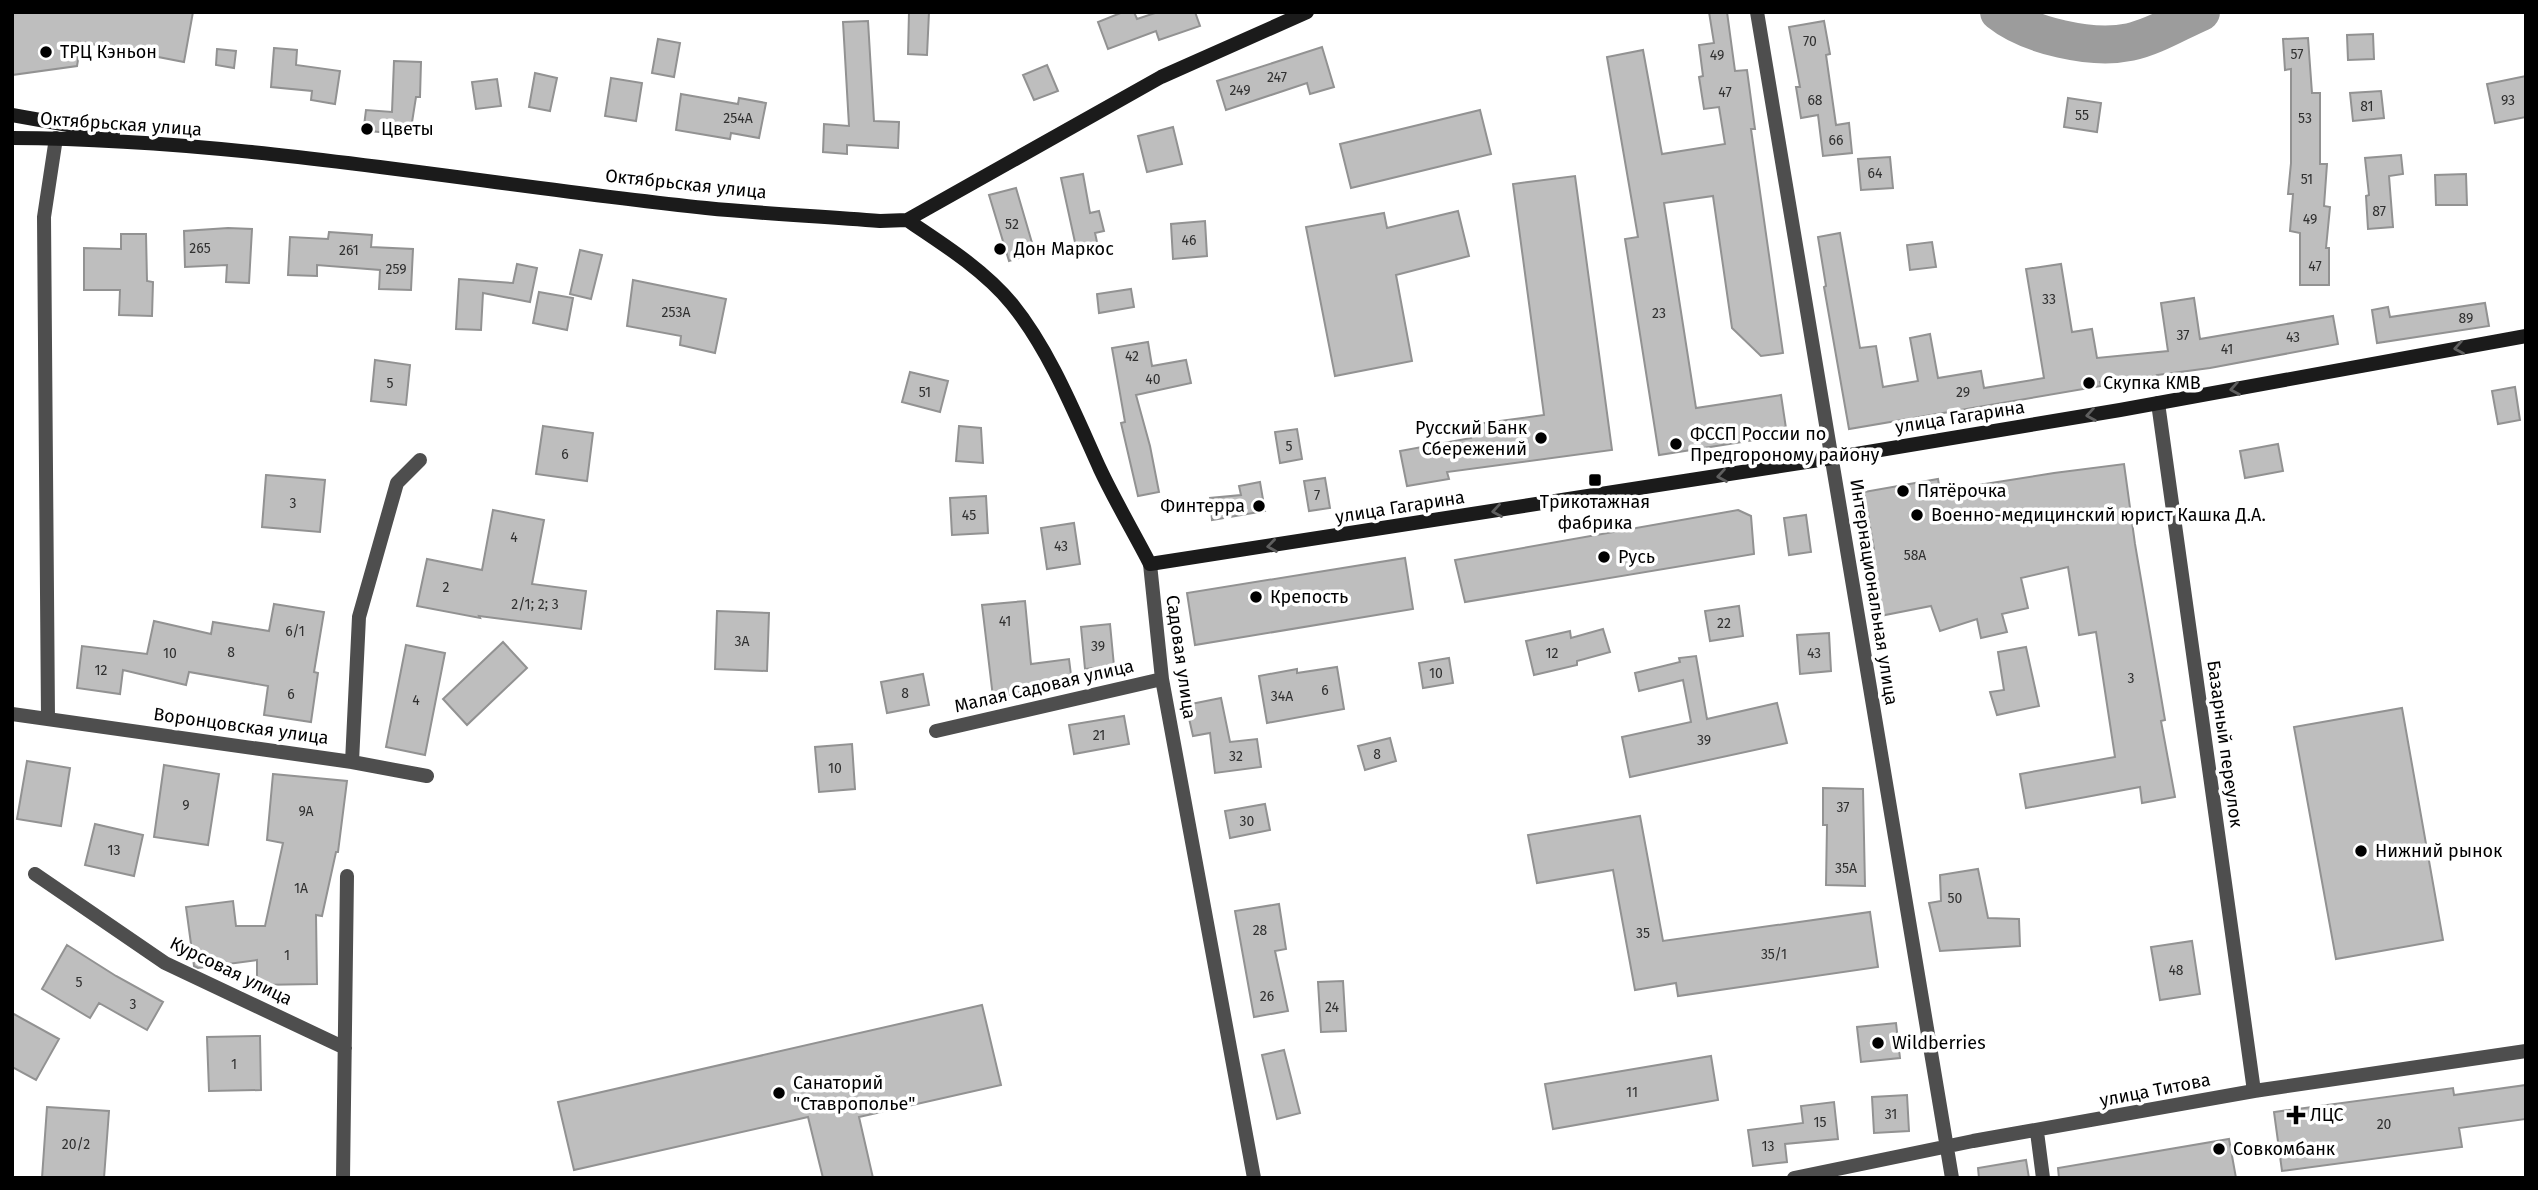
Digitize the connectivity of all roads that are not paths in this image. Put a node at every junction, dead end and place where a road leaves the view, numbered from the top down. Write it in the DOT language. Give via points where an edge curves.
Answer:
graph roads {
  1 [pos="1307,12"];
  2 [pos="1757,12"];
  3 [pos="12,115"];
  4 [pos="12,138"];
  5 [pos="56,138"];
  6 [pos="194,148"];
  7 [pos="907,220"];
  8 [pos="2526,336"];
  9 [pos="2158,403"];
  10 [pos="1832,458"];
  11 [pos="420,460"];
  12 [pos="1150,564"];
  13 [pos="1162,679"];
  14 [pos="12,714"];
  15 [pos="48,718"];
  16 [pos="936,731"];
  17 [pos="352,762"];
  18 [pos="427,776"];
  19 [pos="35,874"];
  20 [pos="347,876"];
  21 [pos="345,1048"];
  22 [pos="2526,1051"];
  23 [pos="2254,1091"];
  24 [pos="2037,1132"];
  25 [pos="1946,1147"];
  26 [pos="343,1178"];
  27 [pos="1254,1178"];
  28 [pos="1794,1178"];
  29 [pos="1952,1178"];
  30 [pos="2043,1178"];
  1 -- 7 [label="street, Октябрьская улица" via="1161,77"];
  2 -- 10 [label="street, Интернациональная улица"];
  3 -- 6 [label="street"];
  4 -- 5 [label="street, Октябрьская улица"];
  5 -- 6 [label="street, Октябрьская улица"];
  5 -- 15 [label="street" via="44,217"];
  6 -- 7 [label="street, Октябрьская улица" via="706,208"];
  7 -- 12 [label="street, Садовая улица" via="983,276 1018,313 1077,417"];
  8 -- 9 [label="street, улица Гагарина, one-way"];
  9 -- 10 [label="street, улица Гагарина, one-way"];
  9 -- 23 [label="street, Базарный переулок"];
  10 -- 12 [label="street, улица Гагарина, one-way"];
  10 -- 25 [label="street, Интернациональная улица"];
  11 -- 17 [label="street" via="397,483 359,617"];
  12 -- 13 [label="street, Садовая улица"];
  13 -- 16 [label="street, Малая Садовая улица"];
  13 -- 27 [label="street, Садовая улица"];
  14 -- 15 [label="street, Воронцовская улица"];
  15 -- 17 [label="street, Воронцовская улица"];
  17 -- 18 [label="street, Воронцовская улица"];
  19 -- 21 [label="street, Курсовая улица" via="166,963"];
  20 -- 21 [label="street"];
  21 -- 26 [label="street"];
  22 -- 23 [label="street, улица Титова"];
  23 -- 24 [label="street, улица Титова"];
  24 -- 25 [label="street, улица Титова"];
  24 -- 30 [label="street"];
  25 -- 28 [label="street, улица Титова"];
  25 -- 29 [label="street, Интернациональная улица"];
}
